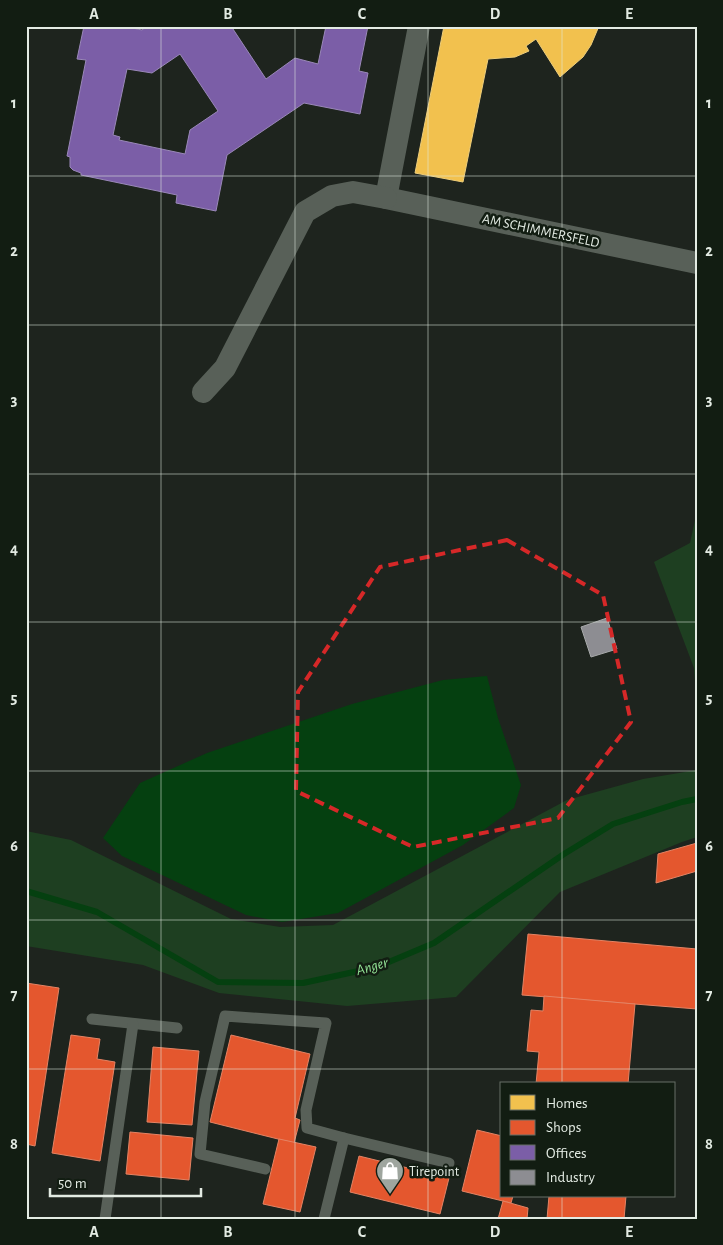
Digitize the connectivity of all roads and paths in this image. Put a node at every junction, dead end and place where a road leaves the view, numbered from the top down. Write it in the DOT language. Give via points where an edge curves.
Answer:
graph roads {
  1 [pos="419,26"];
  2 [pos="386,198"];
  3 [pos="697,263"];
  4 [pos="203,392"];
  5 [pos="92,1019"];
  6 [pos="133,1024"];
  7 [pos="176,1028"];
  8 [pos="344,1138"];
  9 [pos="449,1163"];
  10 [pos="265,1169"];
  11 [pos="106,1219"];
  12 [pos="324,1219"];
  1 -- 2 [label="street"];
  2 -- 3 [label="street, AM SCHIMMERSFELD"];
  2 -- 4 [label="street, AM SCHIMMERSFELD" via="353,192 332,196 305,212 225,368"];
  5 -- 6 [label="lane"];
  6 -- 7 [label="lane"];
  6 -- 11 [label="lane"];
  8 -- 9 [label="lane"];
  8 -- 10 [label="lane" via="307,1128 306,1110 326,1023 225,1016 205,1102 200,1154"];
  8 -- 12 [label="lane"];
}
